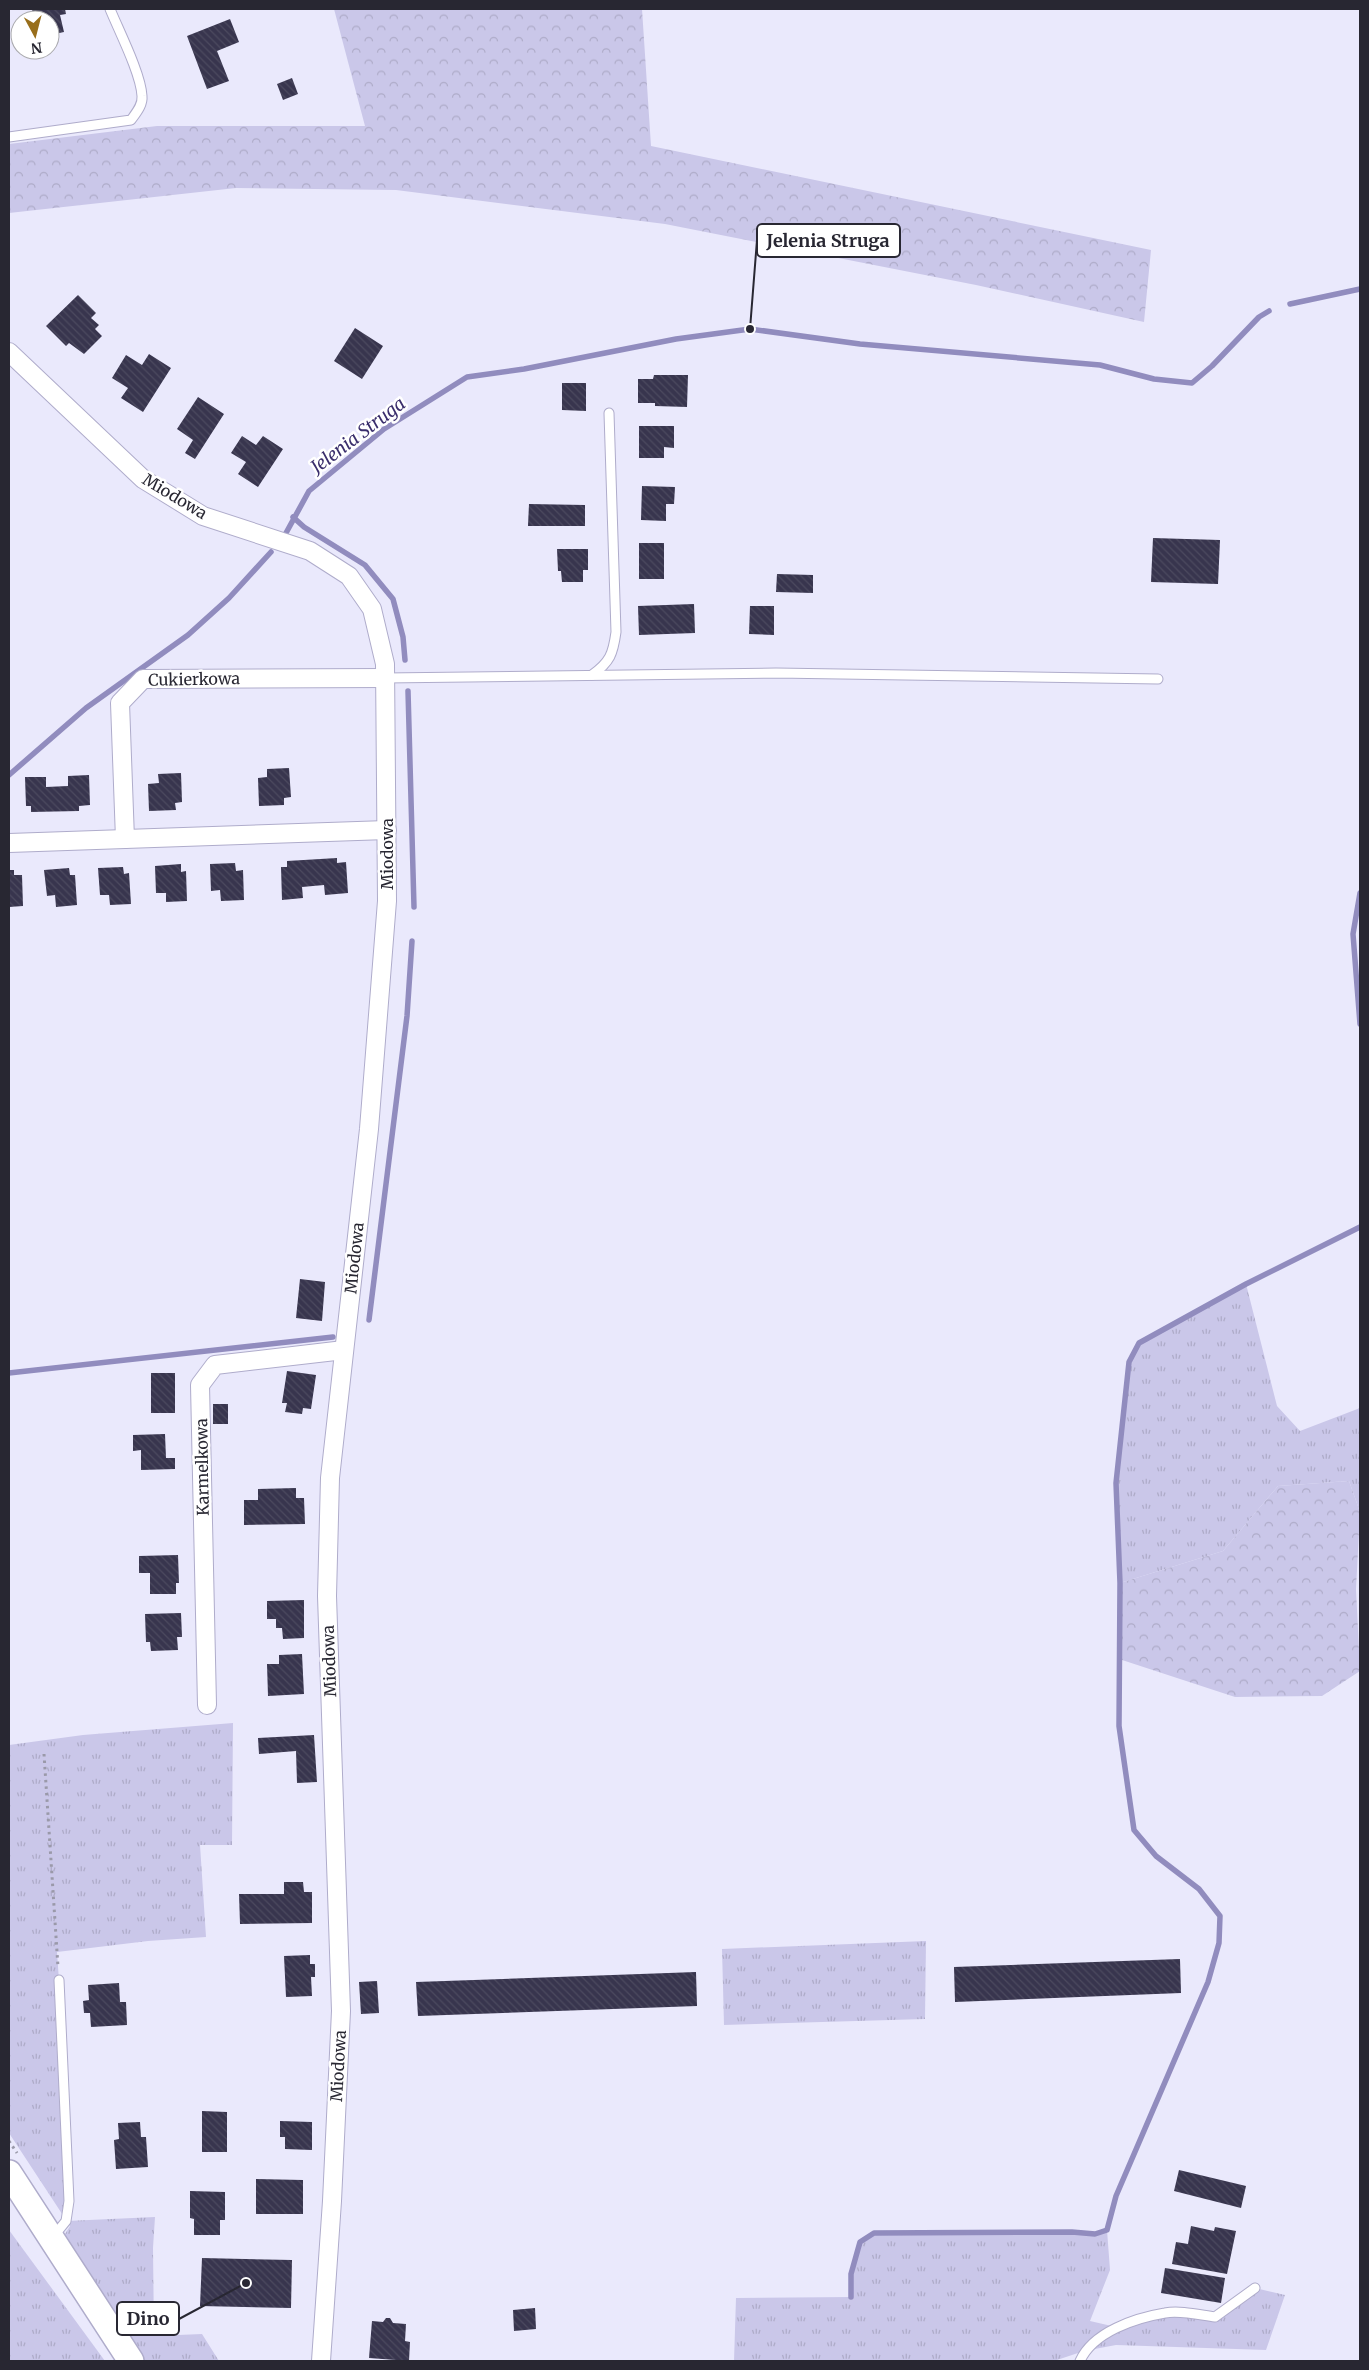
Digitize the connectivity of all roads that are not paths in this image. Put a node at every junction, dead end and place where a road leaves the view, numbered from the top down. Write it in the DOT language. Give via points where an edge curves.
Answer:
graph roads {
  1 [pos="110,9"];
  2 [pos="9,137"];
  3 [pos="9,352"];
  4 [pos="609,413"];
  5 [pos="592,676"];
  6 [pos="386,678"];
  7 [pos="1158,679"];
  8 [pos="387,830"];
  9 [pos="124,840"];
  10 [pos="9,843"];
  11 [pos="344,1350"];
  12 [pos="207,1705"];
  13 [pos="59,1980"];
  14 [pos="9,2173"];
  15 [pos="52,2239"];
  16 [pos="1255,2288"];
  17 [pos="131,2361"];
  18 [pos="321,2361"];
  19 [pos="1080,2361"];
  1 -- 2 [label="lane" via="143,98 131,120"];
  3 -- 6 [label="street, Miodowa" via="143,479 202,516 310,551 348,576 372,609"];
  4 -- 5 [label="lane" via="616,632 607,664"];
  5 -- 6 [label="lane"];
  5 -- 7 [label="lane" via="776,673"];
  6 -- 8 [label="street, Miodowa"];
  6 -- 9 [label="street, Cukierkowa" via="143,678 120,703"];
  8 -- 9 [label="street"];
  8 -- 11 [label="street, Miodowa" via="387,900 370,1119"];
  9 -- 10 [label="street"];
  11 -- 12 [label="street, Karmelkowa" via="214,1365 200,1385"];
  11 -- 18 [label="street, Miodowa" via="330,1478 327,1596 340,2011"];
  13 -- 15 [label="lane" via="69,2201 66,2221"];
  14 -- 15 [label="street"];
  15 -- 17 [label="street"];
  16 -- 19 [label="lane" via="1215,2317 1166,2313 1116,2327 1084,2351"];
}
